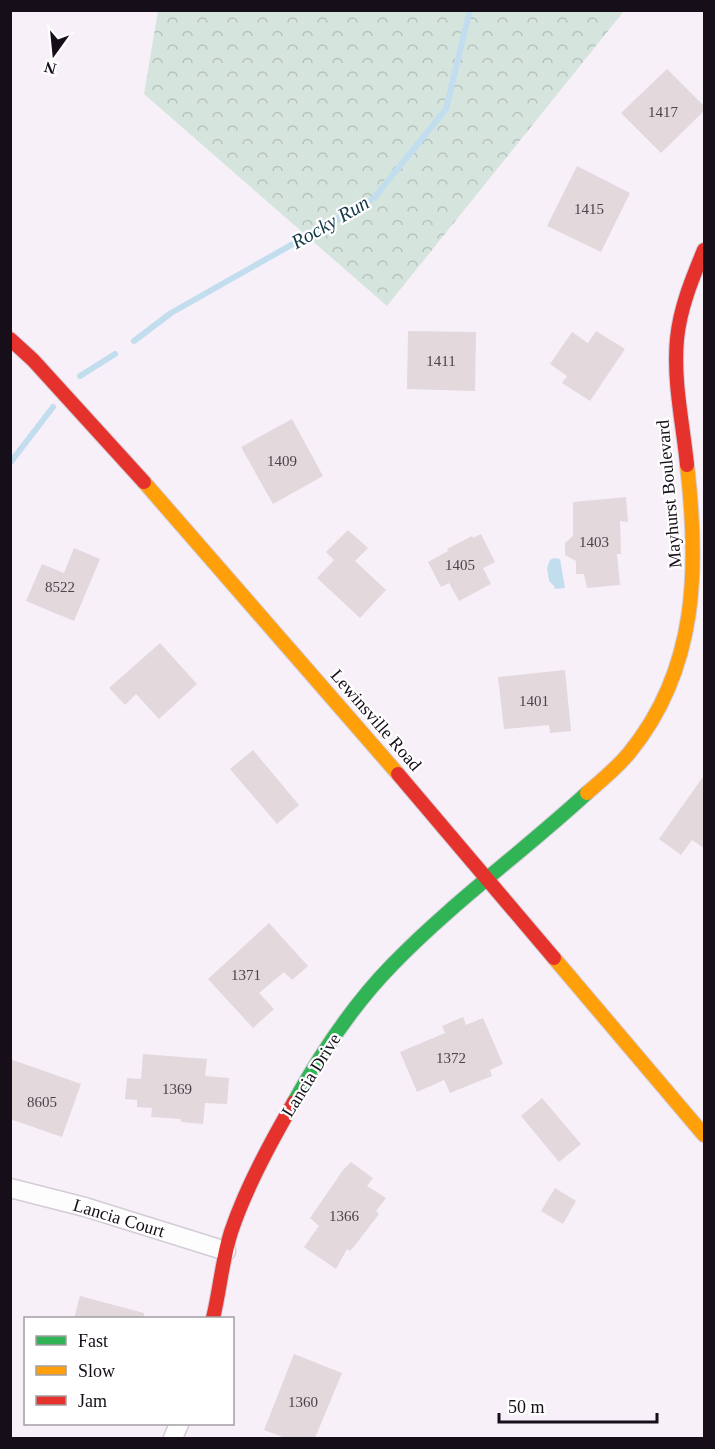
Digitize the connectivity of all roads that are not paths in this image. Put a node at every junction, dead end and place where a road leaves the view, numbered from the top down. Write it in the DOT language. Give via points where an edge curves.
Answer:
graph roads {
  1 [pos="705,250"];
  2 [pos="10,339"];
  3 [pos="488,879"];
  4 [pos="705,1134"];
  5 [pos="10,1188"];
  6 [pos="226,1251"];
  7 [pos="213,1317"];
  1 -- 3 [label="street, Mayhurst Boulevard" via="680,315 676,350 694,566 692,609 683,648 665,696 625,758"];
  2 -- 3 [label="street, Lewinsville Road" via="164,502"];
  3 -- 4 [label="street, Lewinsville Road"];
  3 -- 6 [label="street, Lancia Drive" via="411,946 341,1027 292,1102 247,1190"];
  5 -- 6 [label="street, Lancia Court"];
  6 -- 7 [label="street, Lancia Drive"];
}
